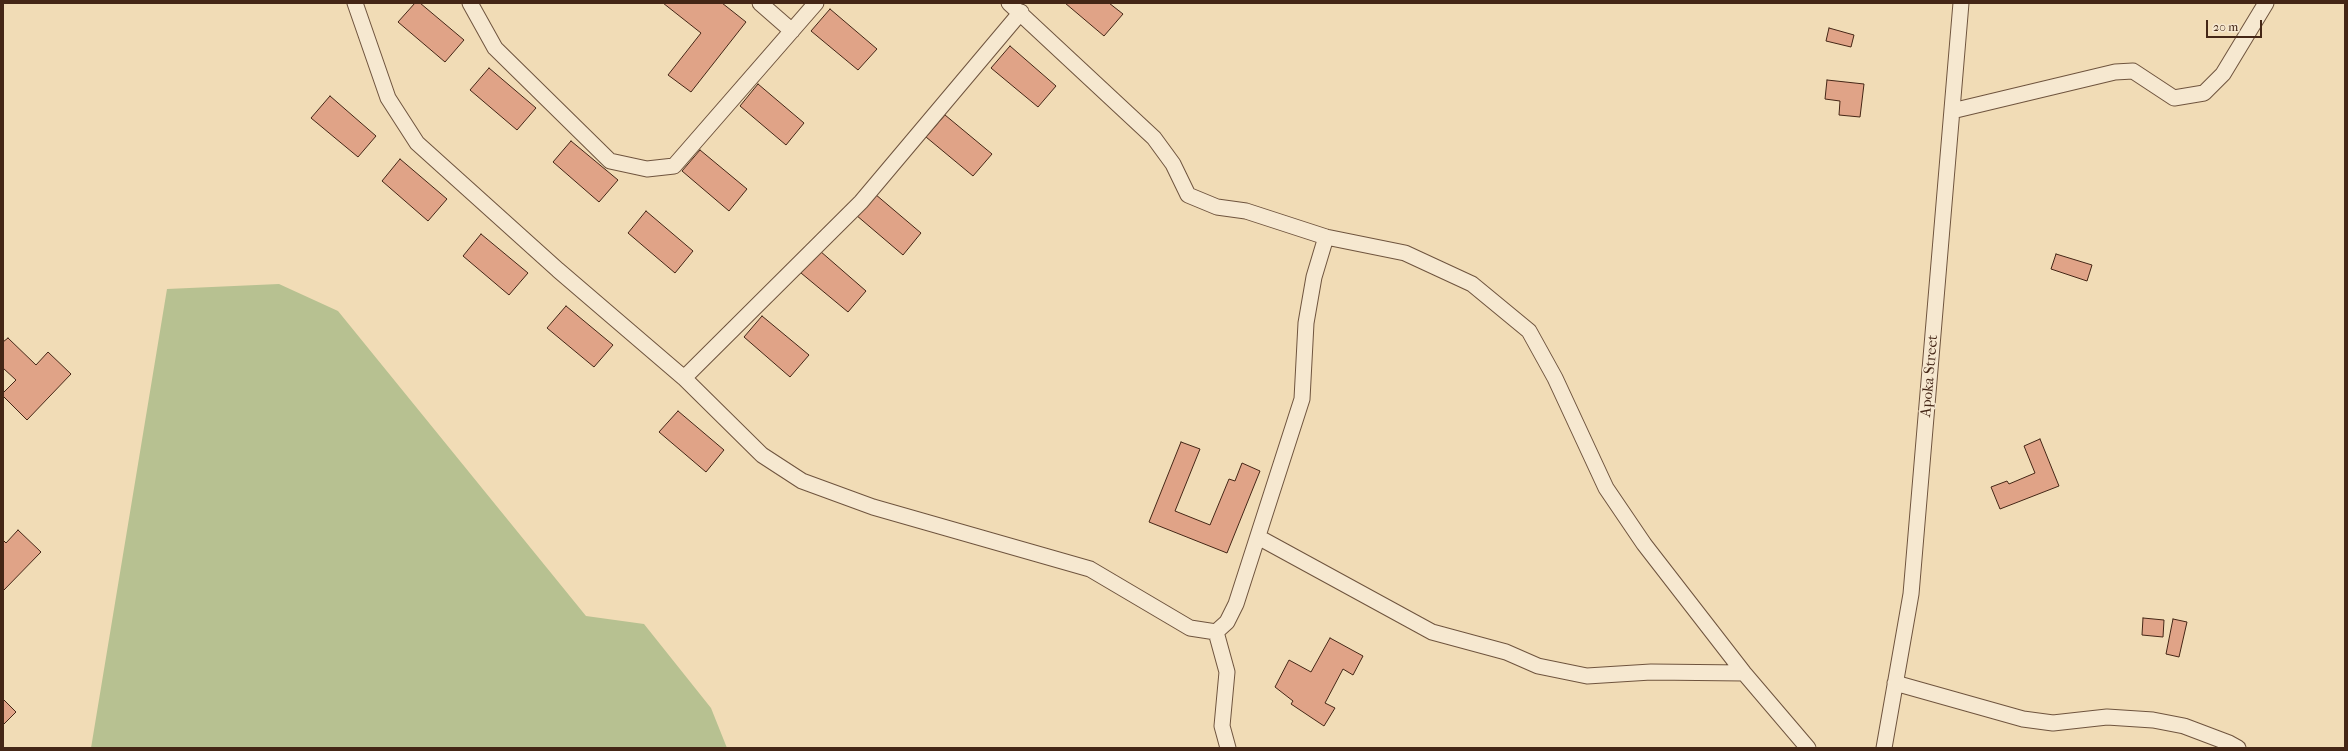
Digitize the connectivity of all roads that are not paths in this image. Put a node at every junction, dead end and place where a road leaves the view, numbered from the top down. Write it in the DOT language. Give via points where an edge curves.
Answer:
graph roads {
  1 [pos="355,3"];
  2 [pos="470,3"];
  3 [pos="760,3"];
  4 [pos="816,3"];
  5 [pos="1009,3"];
  6 [pos="1961,3"];
  7 [pos="2266,3"];
  8 [pos="1021,12"];
  9 [pos="792,32"];
  10 [pos="1952,110"];
  11 [pos="1326,237"];
  12 [pos="684,378"];
  13 [pos="1258,537"];
  14 [pos="1216,632"];
  15 [pos="1744,673"];
  16 [pos="1895,683"];
  17 [pos="1228,748"];
  18 [pos="1808,748"];
  19 [pos="1884,748"];
  20 [pos="2238,748"];
  1 -- 12 [label="street" via="388,98 417,143"];
  2 -- 9 [label="street" via="495,48 610,161 647,169 674,166"];
  3 -- 9 [label="street"];
  4 -- 9 [label="street"];
  5 -- 8 [label="street"];
  6 -- 10 [label="street, Apoka Street"];
  7 -- 10 [label="street" via="2223,74 2204,93 2174,98 2133,71 2115,72"];
  8 -- 11 [label="street" via="1154,138 1173,164 1188,195 1217,207 1246,210"];
  8 -- 12 [label="street" via="861,202"];
  10 -- 16 [label="street, Apoka Street" via="1911,594"];
  11 -- 13 [label="street" via="1314,277 1306,323 1302,399"];
  11 -- 15 [label="street" via="1405,253 1472,284 1529,330 1555,378 1606,488 1644,544"];
  12 -- 14 [label="street" via="762,455 802,481 873,507 1090,569 1190,628"];
  13 -- 14 [label="street" via="1236,604 1227,622"];
  13 -- 15 [label="street" via="1432,632 1506,652 1538,666 1586,676 1651,672"];
  14 -- 17 [label="street" via="1227,672 1222,726"];
  15 -- 18 [label="street"];
  16 -- 19 [label="street, Apoka Street"];
  16 -- 20 [label="street" via="2023,719 2053,722 2107,718 2176,724"];
}
